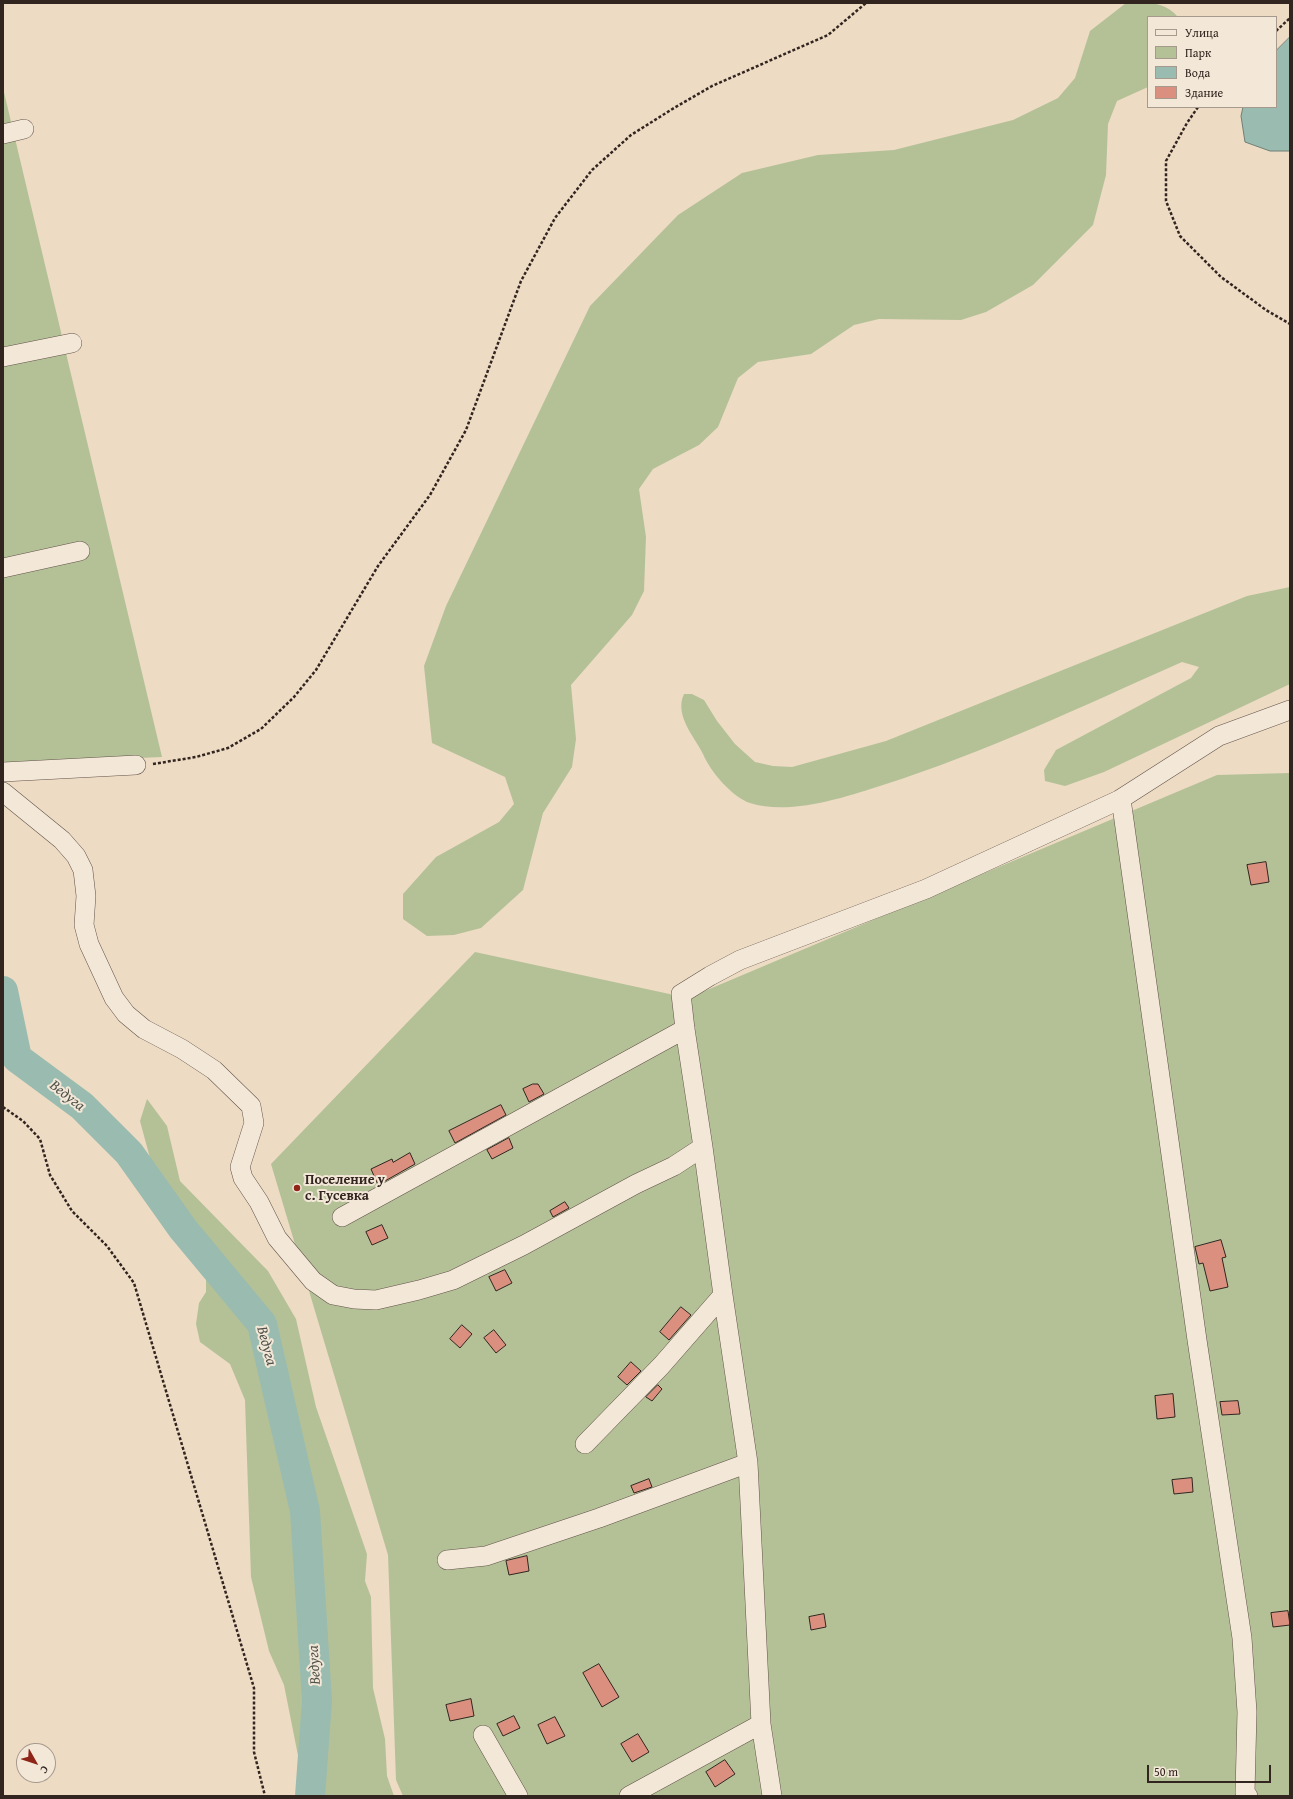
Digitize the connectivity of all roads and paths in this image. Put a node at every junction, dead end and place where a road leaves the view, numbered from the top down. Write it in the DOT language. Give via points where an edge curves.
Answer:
graph roads {
  1 [pos="866,3"];
  2 [pos="1290,18"];
  3 [pos="1277,29"];
  4 [pos="1197,108"];
  5 [pos="24,130"];
  6 [pos="3,134"];
  7 [pos="1290,324"];
  8 [pos="72,342"];
  9 [pos="3,357"];
  10 [pos="80,551"];
  11 [pos="3,568"];
  12 [pos="1290,710"];
  13 [pos="136,765"];
  14 [pos="3,772"];
  15 [pos="3,792"];
  16 [pos="1119,800"];
  17 [pos="684,1029"];
  18 [pos="3,1107"];
  19 [pos="703,1147"];
  20 [pos="342,1217"];
  21 [pos="723,1295"];
  22 [pos="586,1444"];
  23 [pos="748,1463"];
  24 [pos="447,1560"];
  25 [pos="761,1724"];
  26 [pos="484,1735"];
  27 [pos="654,1790"];
  28 [pos="265,1796"];
  29 [pos="518,1796"];
  30 [pos="629,1796"];
  31 [pos="772,1796"];
  32 [pos="1248,1796"];
  1 -- 13 [label="path" via="828,35 712,86 674,108 631,135 592,170 555,218 521,281 466,430 430,494 378,566 316,670 294,697 261,728 228,748 196,758"];
  2 -- 3 [label="path"];
  4 -- 7 [label="path" via="1166,161 1166,201 1180,236 1221,276 1266,310"];
  5 -- 6 [label="street"];
  8 -- 9 [label="street"];
  10 -- 11 [label="street"];
  12 -- 16 [label="street" via="1219,736"];
  13 -- 14 [label="street"];
  15 -- 19 [label="street" via="62,840 76,856 83,870 86,896 84,925 90,944 114,998 126,1014 144,1029 214,1070 251,1106 254,1123 240,1167 243,1178 259,1202 277,1238 313,1281 333,1295 376,1300 459,1277 674,1166"];
  16 -- 17 [label="street" via="926,889 734,963 681,994"];
  16 -- 32 [label="street" via="1122,806 1242,1638 1247,1712 1245,1793"];
  17 -- 19 [label="street"];
  17 -- 20 [label="street"];
  18 -- 28 [label="path" via="23,1121 40,1139 50,1175 72,1211 107,1246 134,1283 254,1688 254,1752"];
  19 -- 21 [label="street"];
  21 -- 22 [label="street" via="661,1366"];
  21 -- 23 [label="street"];
  23 -- 24 [label="street" via="486,1556"];
  23 -- 25 [label="street"];
  25 -- 27 [label="street"];
  25 -- 31 [label="street"];
  26 -- 29 [label="street"];
  27 -- 30 [label="street"];
}
